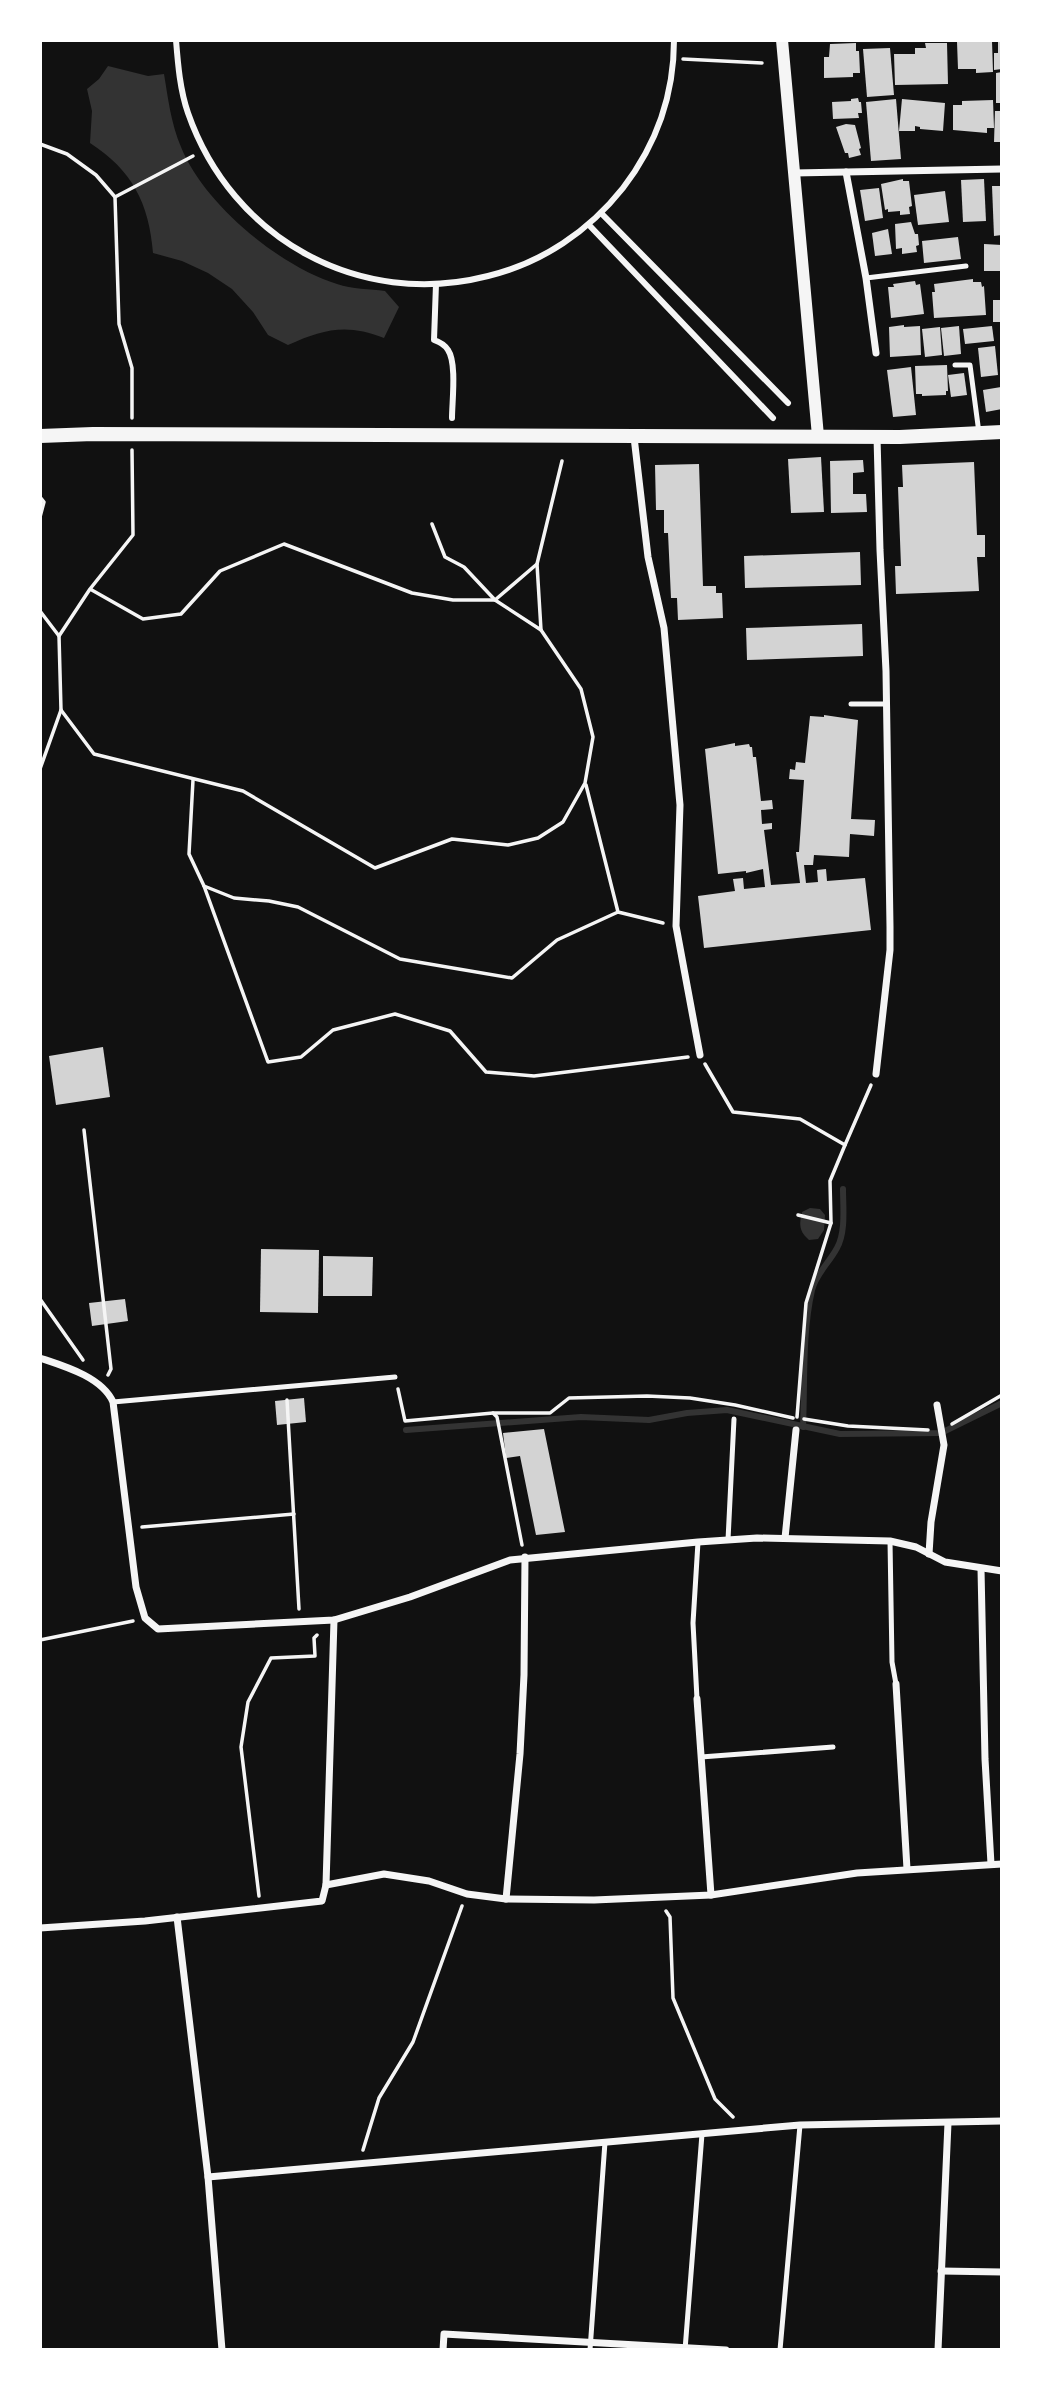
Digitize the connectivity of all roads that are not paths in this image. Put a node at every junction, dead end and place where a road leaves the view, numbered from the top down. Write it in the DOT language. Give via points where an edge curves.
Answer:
graph roads {
  1 [pos="176,40"];
  2 [pos="674,40"];
  3 [pos="782,40"];
  4 [pos="1002,169"];
  5 [pos="846,172"];
  6 [pos="794,173"];
  7 [pos="601,213"];
  8 [pos="589,225"];
  9 [pos="966,266"];
  10 [pos="866,278"];
  11 [pos="436,284"];
  12 [pos="876,353"];
  13 [pos="955,365"];
  14 [pos="788,403"];
  15 [pos="452,418"];
  16 [pos="773,418"];
  17 [pos="1002,432"];
  18 [pos="979,433"];
  19 [pos="40,436"];
  20 [pos="634,436"];
  21 [pos="818,436"];
  22 [pos="877,437"];
  23 [pos="851,704"];
  24 [pos="887,704"];
  25 [pos="700,1055"];
  26 [pos="876,1074"];
  27 [pos="40,1358"];
  28 [pos="395,1377"];
  29 [pos="113,1402"];
  30 [pos="937,1405"];
  31 [pos="734,1419"];
  32 [pos="796,1430"];
  33 [pos="785,1538"];
  34 [pos="728,1540"];
  35 [pos="890,1541"];
  36 [pos="698,1542"];
  37 [pos="929,1554"];
  38 [pos="525,1557"];
  39 [pos="981,1569"];
  40 [pos="1002,1571"];
  41 [pos="334,1620"];
  42 [pos="897,1684"];
  43 [pos="697,1699"];
  44 [pos="833,1748"];
  45 [pos="701,1757"];
  46 [pos="991,1864"];
  47 [pos="1002,1864"];
  48 [pos="907,1869"];
  49 [pos="326,1885"];
  50 [pos="711,1895"];
  51 [pos="506,1899"];
  52 [pos="177,1917"];
  53 [pos="40,1928"];
  54 [pos="1002,2120"];
  55 [pos="948,2123"];
  56 [pos="800,2125"];
  57 [pos="702,2134"];
  58 [pos="605,2142"];
  59 [pos="208,2177"];
  60 [pos="942,2271"];
  61 [pos="1002,2272"];
  62 [pos="527,2339"];
  63 [pos="590,2347"];
  64 [pos="685,2349"];
  65 [pos="222,2350"];
  66 [pos="443,2350"];
  67 [pos="526,2350"];
  68 [pos="726,2350"];
  69 [pos="780,2350"];
  70 [pos="938,2350"];
  1 -- 11 [label="street" via="187,112 203,150 227,187 257,220 292,247 331,267 373,280"];
  2 -- 7 [label="street" via="667,99 654,136 635,172"];
  3 -- 6 [label="street"];
  4 -- 5 [label="street"];
  5 -- 6 [label="street"];
  5 -- 10 [label="street"];
  6 -- 21 [label="street"];
  7 -- 8 [label="street"];
  7 -- 14 [label="street"];
  8 -- 11 [label="street" via="552,251 509,271"];
  8 -- 16 [label="street"];
  9 -- 10 [label="lane"];
  10 -- 12 [label="street"];
  11 -- 15 [label="street" via="434,340 450,352"];
  13 -- 18 [label="lane" via="970,365"];
  17 -- 18 [label="main road"];
  18 -- 22 [label="main road"];
  19 -- 20 [label="main road"];
  20 -- 21 [label="main road"];
  20 -- 25 [label="street" via="648,557 664,628 680,805 677,926"];
  21 -- 22 [label="main road"];
  22 -- 24 [label="street"];
  23 -- 24 [label="lane"];
  24 -- 26 [label="street" via="890,950"];
  27 -- 29 [label="street" via="72,1369 102,1387"];
  28 -- 29 [label="lane"];
  29 -- 41 [label="street" via="136,1587 145,1618 158,1629"];
  30 -- 37 [label="street" via="944,1445"];
  31 -- 34 [label="lane"];
  32 -- 33 [label="street"];
  33 -- 34 [label="street"];
  33 -- 35 [label="street"];
  34 -- 36 [label="street"];
  35 -- 37 [label="street"];
  35 -- 42 [label="lane" via="892,1662"];
  36 -- 38 [label="street"];
  36 -- 43 [label="lane" via="693,1623"];
  37 -- 39 [label="street"];
  38 -- 41 [label="street"];
  38 -- 51 [label="street" via="524,1688"];
  39 -- 40 [label="street"];
  39 -- 46 [label="street"];
  41 -- 49 [label="street"];
  42 -- 48 [label="street"];
  43 -- 45 [label="street"];
  44 -- 45 [label="lane"];
  45 -- 50 [label="street"];
  46 -- 47 [label="street"];
  46 -- 48 [label="street"];
  48 -- 50 [label="street"];
  49 -- 51 [label="street" via="384,1874"];
  49 -- 52 [label="street" via="322,1901"];
  50 -- 51 [label="street"];
  52 -- 53 [label="street"];
  52 -- 59 [label="street"];
  54 -- 55 [label="street"];
  55 -- 56 [label="street"];
  55 -- 60 [label="street"];
  56 -- 57 [label="street"];
  56 -- 69 [label="lane"];
  57 -- 58 [label="street"];
  57 -- 64 [label="lane"];
  58 -- 59 [label="street"];
  58 -- 63 [label="lane"];
  59 -- 65 [label="street"];
  60 -- 61 [label="street"];
  60 -- 70 [label="street"];
  62 -- 63 [label="street"];
  62 -- 66 [label="street" via="444,2334"];
  62 -- 67 [label="street"];
  63 -- 64 [label="street"];
  64 -- 68 [label="street"];
}
